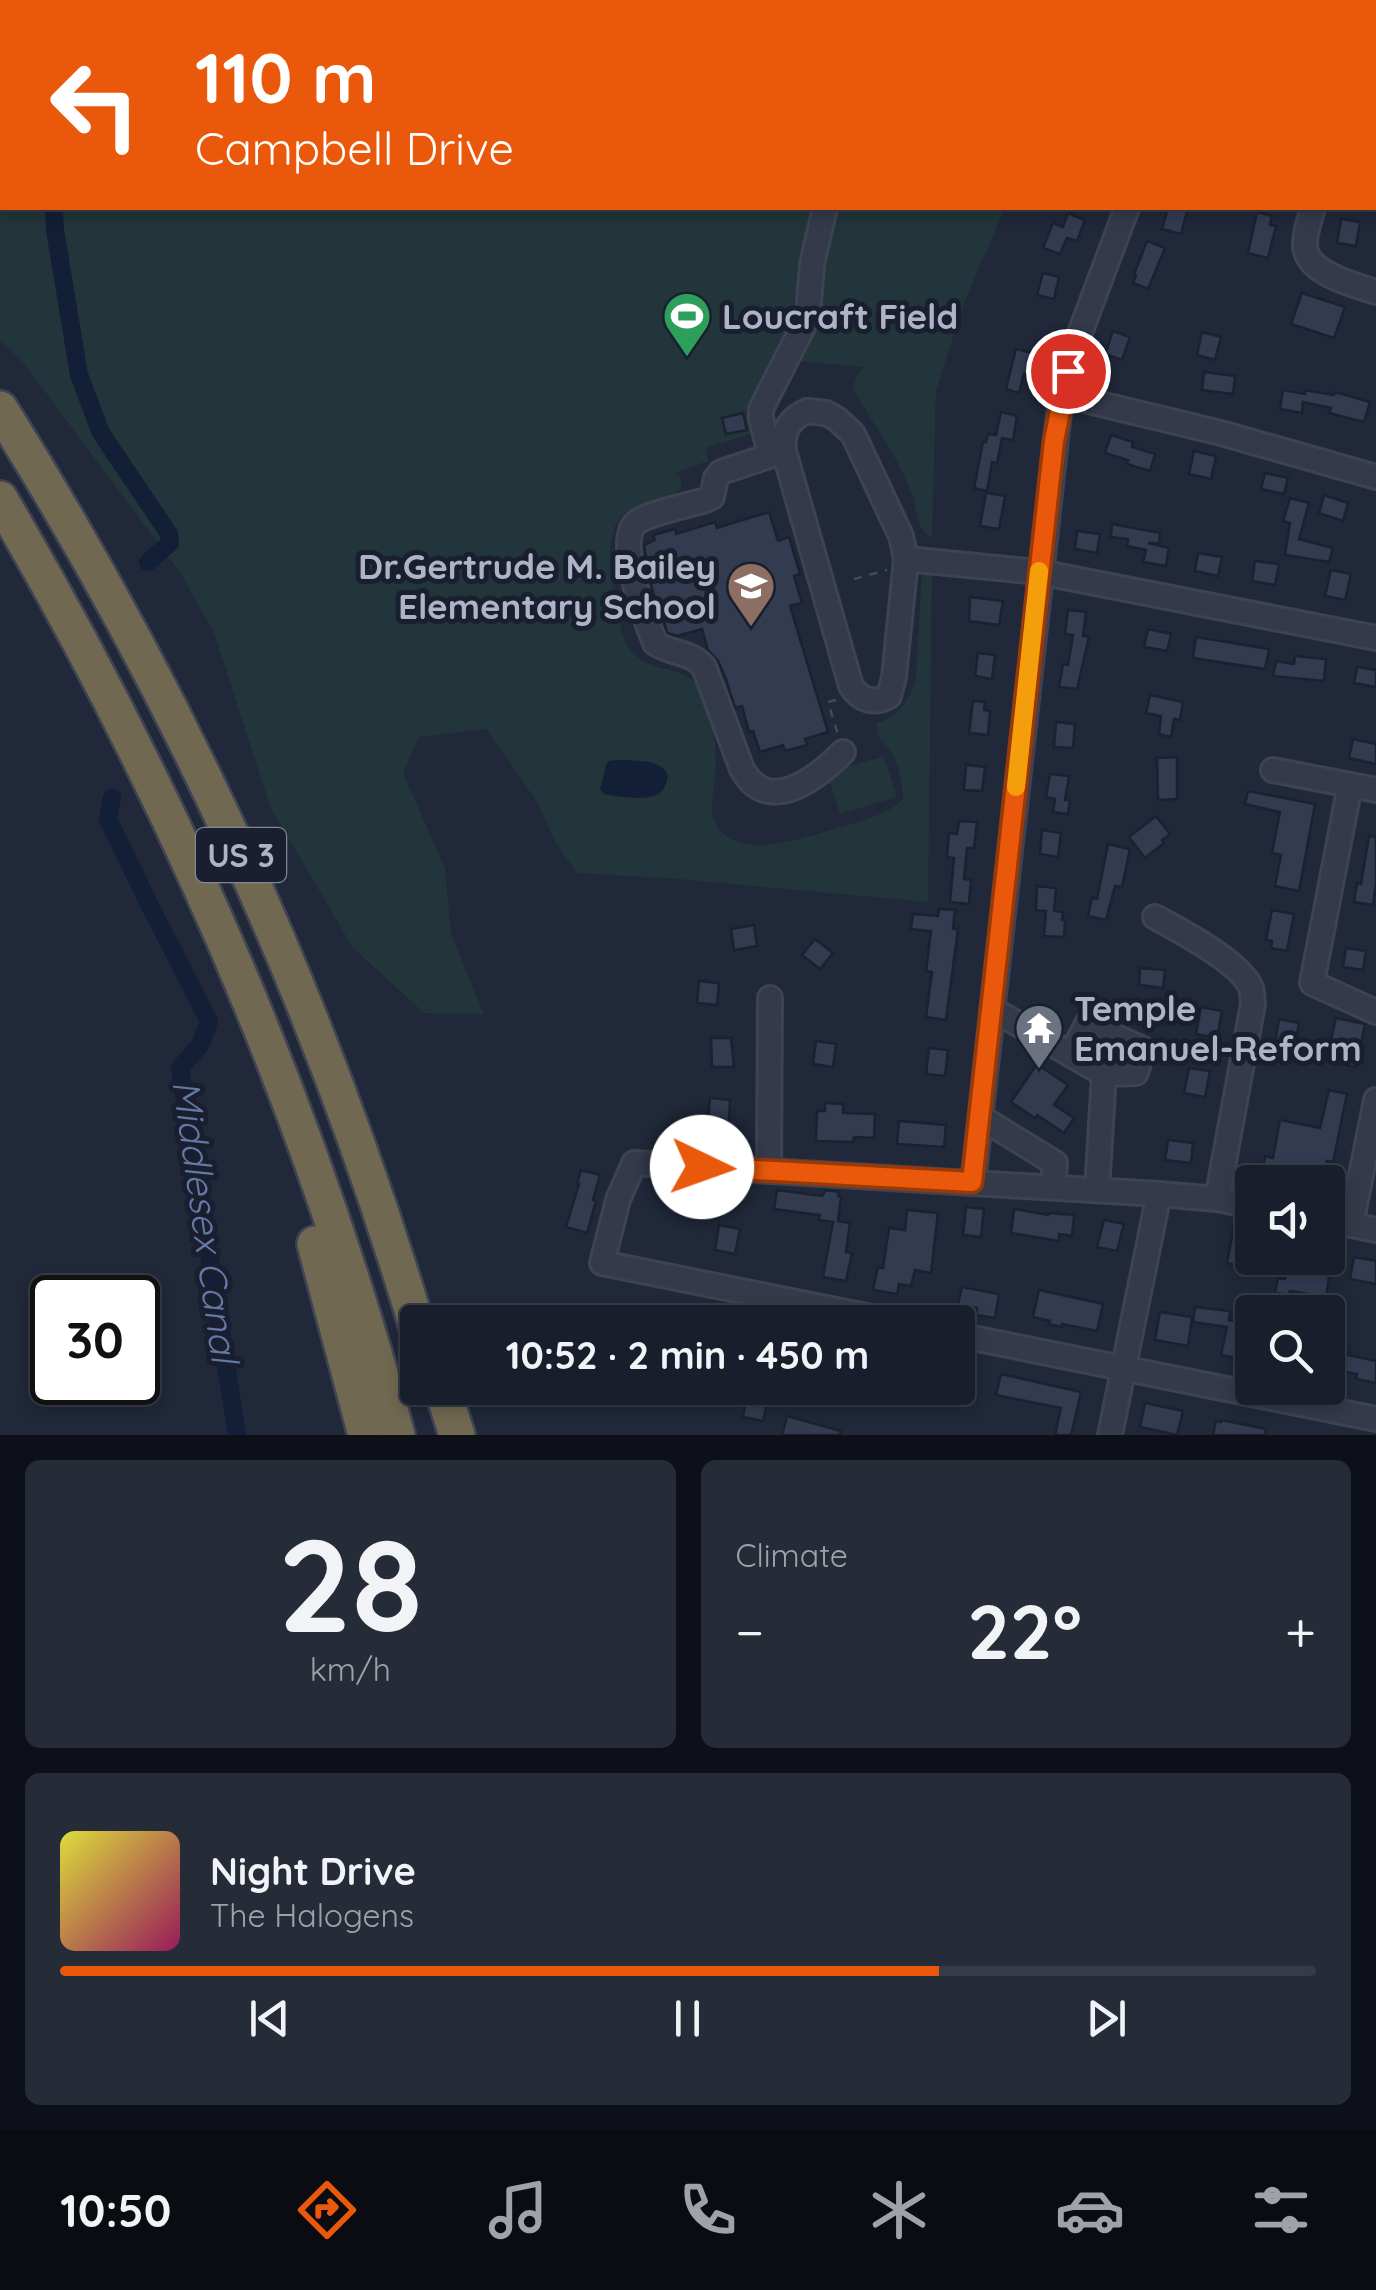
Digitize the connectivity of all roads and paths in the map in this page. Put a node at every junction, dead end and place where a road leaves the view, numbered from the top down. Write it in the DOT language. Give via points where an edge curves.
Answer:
graph roads {
  1 [pos="825,210"];
  2 [pos="1126,210"];
  3 [pos="1313,210"];
  4 [pos="1376,292"];
  5 [pos="1063,395"];
  6 [pos="0,409"];
  7 [pos="777,453"];
  8 [pos="1376,476"];
  9 [pos="0,498"];
  10 [pos="900,564"];
  11 [pos="1039,572"];
  12 [pos="854,579"];
  13 [pos="1376,638"];
  14 [pos="843,752"];
  15 [pos="1273,770"];
  16 [pos="1350,784"];
  17 [pos="1376,790"];
  18 [pos="189,858"];
  19 [pos="1155,917"];
  20 [pos="770,998"];
  21 [pos="992,1010"];
  22 [pos="1376,1012"];
  23 [pos="1071,1055"];
  24 [pos="1104,1074"];
  25 [pos="1376,1100"];
  26 [pos="980,1117"];
  27 [pos="1098,1144"];
  28 [pos="1055,1163"];
  29 [pos="769,1171"];
  30 [pos="972,1182"];
  31 [pos="1053,1187"];
  32 [pos="1097,1190"];
  33 [pos="1159,1194"];
  34 [pos="1218,1200"];
  35 [pos="1345,1202"];
  36 [pos="1235,1203"];
  37 [pos="1345,1223"];
  38 [pos="1376,1230"];
  39 [pos="391,1244"];
  40 [pos="410,1305"];
  41 [pos="414,1305"];
  42 [pos="810,1305"];
  43 [pos="975,1338"];
  44 [pos="1124,1368"];
  45 [pos="439,1405"];
  46 [pos="447,1405"];
  47 [pos="1376,1419"];
  48 [pos="366,1435"];
  49 [pos="397,1435"];
  50 [pos="447,1435"];
  51 [pos="457,1435"];
  52 [pos="1110,1435"];
  1 -- 7 [label="street" via="808,317 760,409"];
  2 -- 5 [label="street"];
  3 -- 4 [label="street" via="1308,256 1329,275"];
  5 -- 8 [label="street"];
  5 -- 11 [label="street"];
  6 -- 39 [label="highway, US 3" via="114,600 204,775 312,1025"];
  7 -- 10 [label="street" via="798,414 826,413 845,426 901,536"];
  7 -- 10 [label="street" via="851,686 871,701 892,691"];
  7 -- 14 [label="street" via="721,472 706,500 641,520 630,529 628,555 655,643 704,666 746,776 761,788 786,792"];
  9 -- 18 [label="highway, US 3" via="86,650"];
  10 -- 11 [label="street"];
  10 -- 12 [label="path"];
  11 -- 13 [label="street"];
  11 -- 21 [label="street"];
  15 -- 16 [label="street"];
  16 -- 17 [label="street"];
  16 -- 22 [label="street" via="1312,983"];
  18 -- 48 [label="highway" via="311,1228"];
  18 -- 49 [label="highway, US 3" via="299,1125"];
  19 -- 34 [label="street" via="1200,942 1250,986 1253,1004"];
  20 -- 29 [label="street"];
  21 -- 23 [label="street"];
  21 -- 26 [label="street"];
  23 -- 24 [label="street"];
  23 -- 24 [label="street" via="1086,1024 1143,1049 1136,1073"];
  24 -- 27 [label="street"];
  25 -- 35 [label="street"];
  26 -- 28 [label="street"];
  26 -- 30 [label="street"];
  27 -- 28 [label="street"];
  27 -- 32 [label="street"];
  28 -- 31 [label="street"];
  29 -- 30 [label="street"];
  29 -- 42 [label="street" via="634,1163 602,1264"];
  30 -- 31 [label="street"];
  31 -- 32 [label="street"];
  32 -- 33 [label="street"];
  33 -- 34 [label="street"];
  33 -- 44 [label="street"];
  34 -- 36 [label="street"];
  37 -- 38 [label="street"];
  39 -- 40 [label="highway, US 3"];
  39 -- 41 [label="highway"];
  43 -- 44 [label="street"];
  44 -- 47 [label="street"];
  44 -- 52 [label="street"];
  45 -- 50 [label="highway"];
  46 -- 51 [label="highway"];
}
